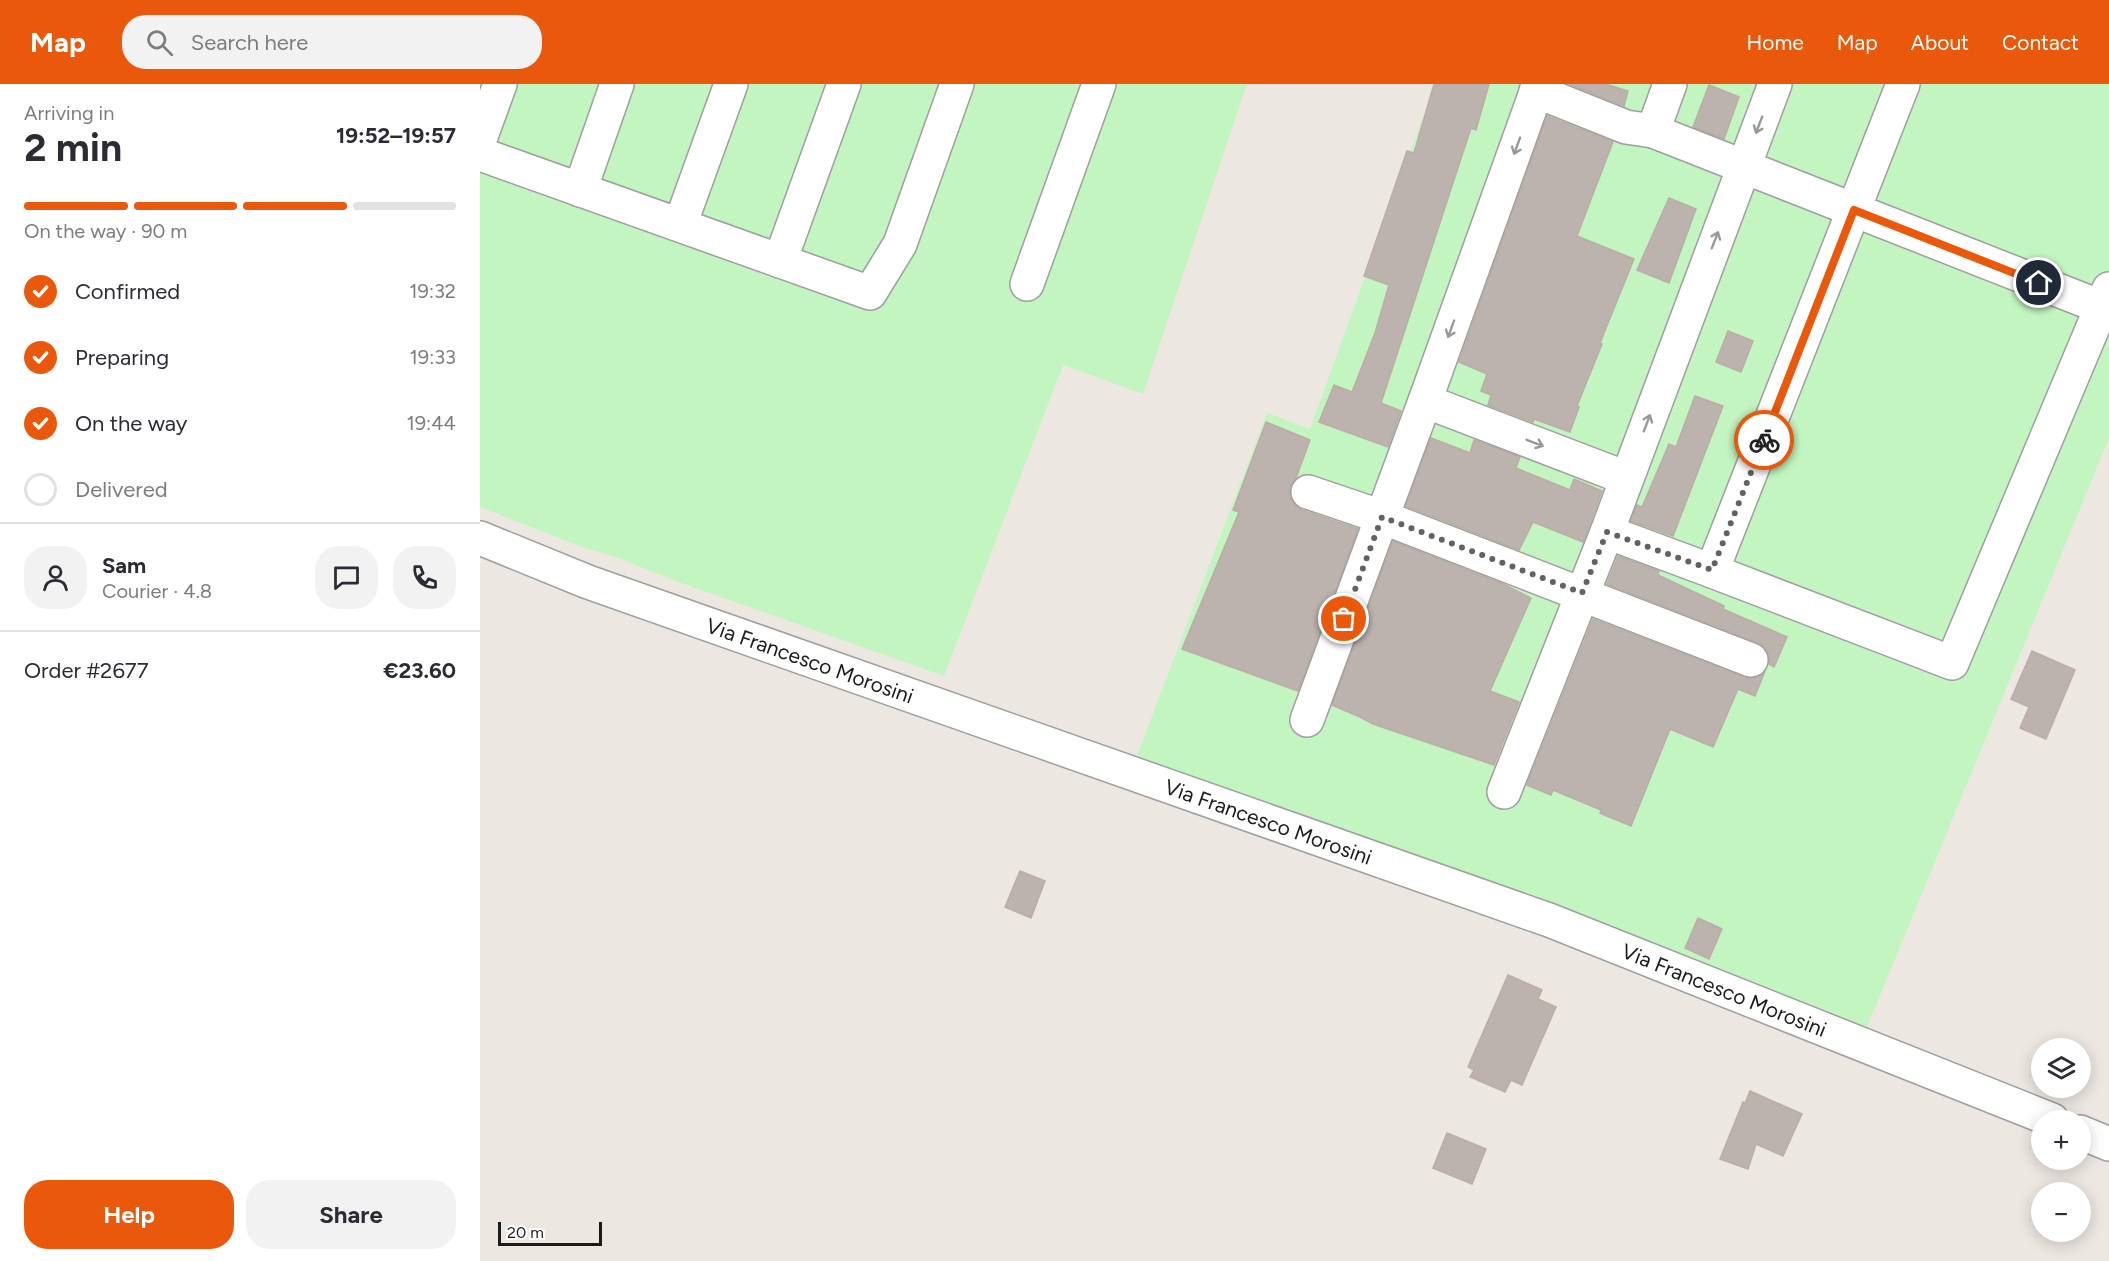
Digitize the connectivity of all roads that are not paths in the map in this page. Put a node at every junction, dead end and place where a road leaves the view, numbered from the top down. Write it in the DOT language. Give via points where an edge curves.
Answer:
graph roads {
  1 [pos="500,84"];
  2 [pos="617,84"];
  3 [pos="731,84"];
  4 [pos="844,84"];
  5 [pos="957,84"];
  6 [pos="1099,84"];
  7 [pos="1670,84"];
  8 [pos="1775,84"];
  9 [pos="1903,84"];
  10 [pos="1538,87"];
  11 [pos="1653,131"];
  12 [pos="480,139"];
  13 [pos="480,154"];
  14 [pos="1743,166"];
  15 [pos="580,190"];
  16 [pos="1854,210"];
  17 [pos="680,225"];
  18 [pos="780,261"];
  19 [pos="1028,284"];
  20 [pos="2105,298"];
  21 [pos="1425,402"];
  22 [pos="1626,478"];
  23 [pos="1308,492"];
  24 [pos="1382,517"];
  25 [pos="1607,532"];
  26 [pos="480,538"];
  27 [pos="1712,570"];
  28 [pos="1582,593"];
  29 [pos="1751,660"];
  30 [pos="1307,720"];
  31 [pos="1504,792"];
  32 [pos="2031,1112"];
  33 [pos="2091,1137"];
  34 [pos="2109,1144"];
  1 -- 12 [label="street"];
  2 -- 15 [label="street"];
  3 -- 17 [label="street"];
  4 -- 18 [label="street"];
  5 -- 18 [label="street" via="900,244 870,293"];
  6 -- 19 [label="street"];
  7 -- 11 [label="street"];
  8 -- 14 [label="street, one-way"];
  9 -- 16 [label="street"];
  10 -- 11 [label="street" via="1626,127"];
  10 -- 21 [label="street, one-way"];
  11 -- 14 [label="street"];
  13 -- 15 [label="street"];
  14 -- 16 [label="street"];
  22 -- 14 [label="street, one-way"];
  15 -- 17 [label="street"];
  16 -- 20 [label="street"];
  16 -- 27 [label="street"];
  17 -- 18 [label="street"];
  20 -- 27 [label="street" via="1952,663"];
  21 -- 22 [label="street, one-way"];
  21 -- 24 [label="street"];
  22 -- 25 [label="street"];
  23 -- 24 [label="street"];
  24 -- 28 [label="street"];
  24 -- 30 [label="street"];
  25 -- 27 [label="street"];
  25 -- 28 [label="street"];
  26 -- 32 [label="street, Via Francesco Morosini" via="599,586 1549,920"];
  28 -- 29 [label="street"];
  28 -- 31 [label="street"];
  33 -- 34 [label="street"];
}
